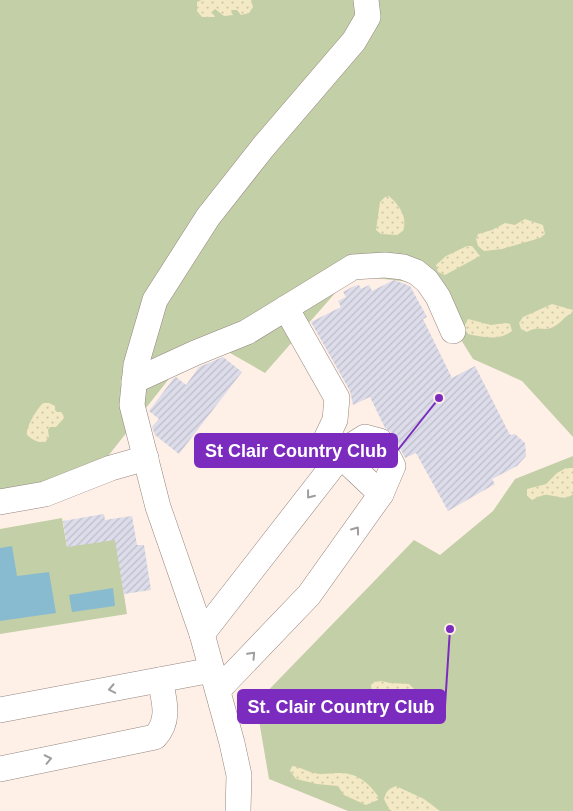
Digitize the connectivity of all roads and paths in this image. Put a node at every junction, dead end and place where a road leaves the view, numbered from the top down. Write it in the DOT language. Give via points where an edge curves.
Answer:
graph roads {
  1 [pos="366,0"];
  2 [pos="286,308"];
  3 [pos="453,331"];
  4 [pos="134,381"];
  5 [pos="340,457"];
  6 [pos="146,458"];
  7 [pos="381,494"];
  8 [pos="0,502"];
  9 [pos="202,634"];
  10 [pos="160,680"];
  11 [pos="215,680"];
  12 [pos="0,710"];
  13 [pos="0,769"];
  14 [pos="238,811"];
  1 -- 4 [label="street" via="368,17 354,41 208,217 155,300"];
  2 -- 3 [label="street" via="353,267 404,267 427,281"];
  2 -- 4 [label="street" via="247,332"];
  2 -- 5 [label="street" via="336,398 335,420 325,441"];
  4 -- 6 [label="street" via="132,405"];
  5 -- 7 [label="street"];
  5 -- 7 [label="street" via="365,437 380,441 393,466"];
  5 -- 9 [label="street, one-way"];
  6 -- 8 [label="street" via="45,494"];
  6 -- 9 [label="street" via="158,507"];
  11 -- 7 [label="street, one-way" via="309,595"];
  9 -- 11 [label="street"];
  10 -- 11 [label="street"];
  10 -- 12 [label="street, one-way"];
  13 -- 10 [label="street, one-way" via="156,737 162,730 166,712"];
  11 -- 14 [label="street" via="239,775"];
}
